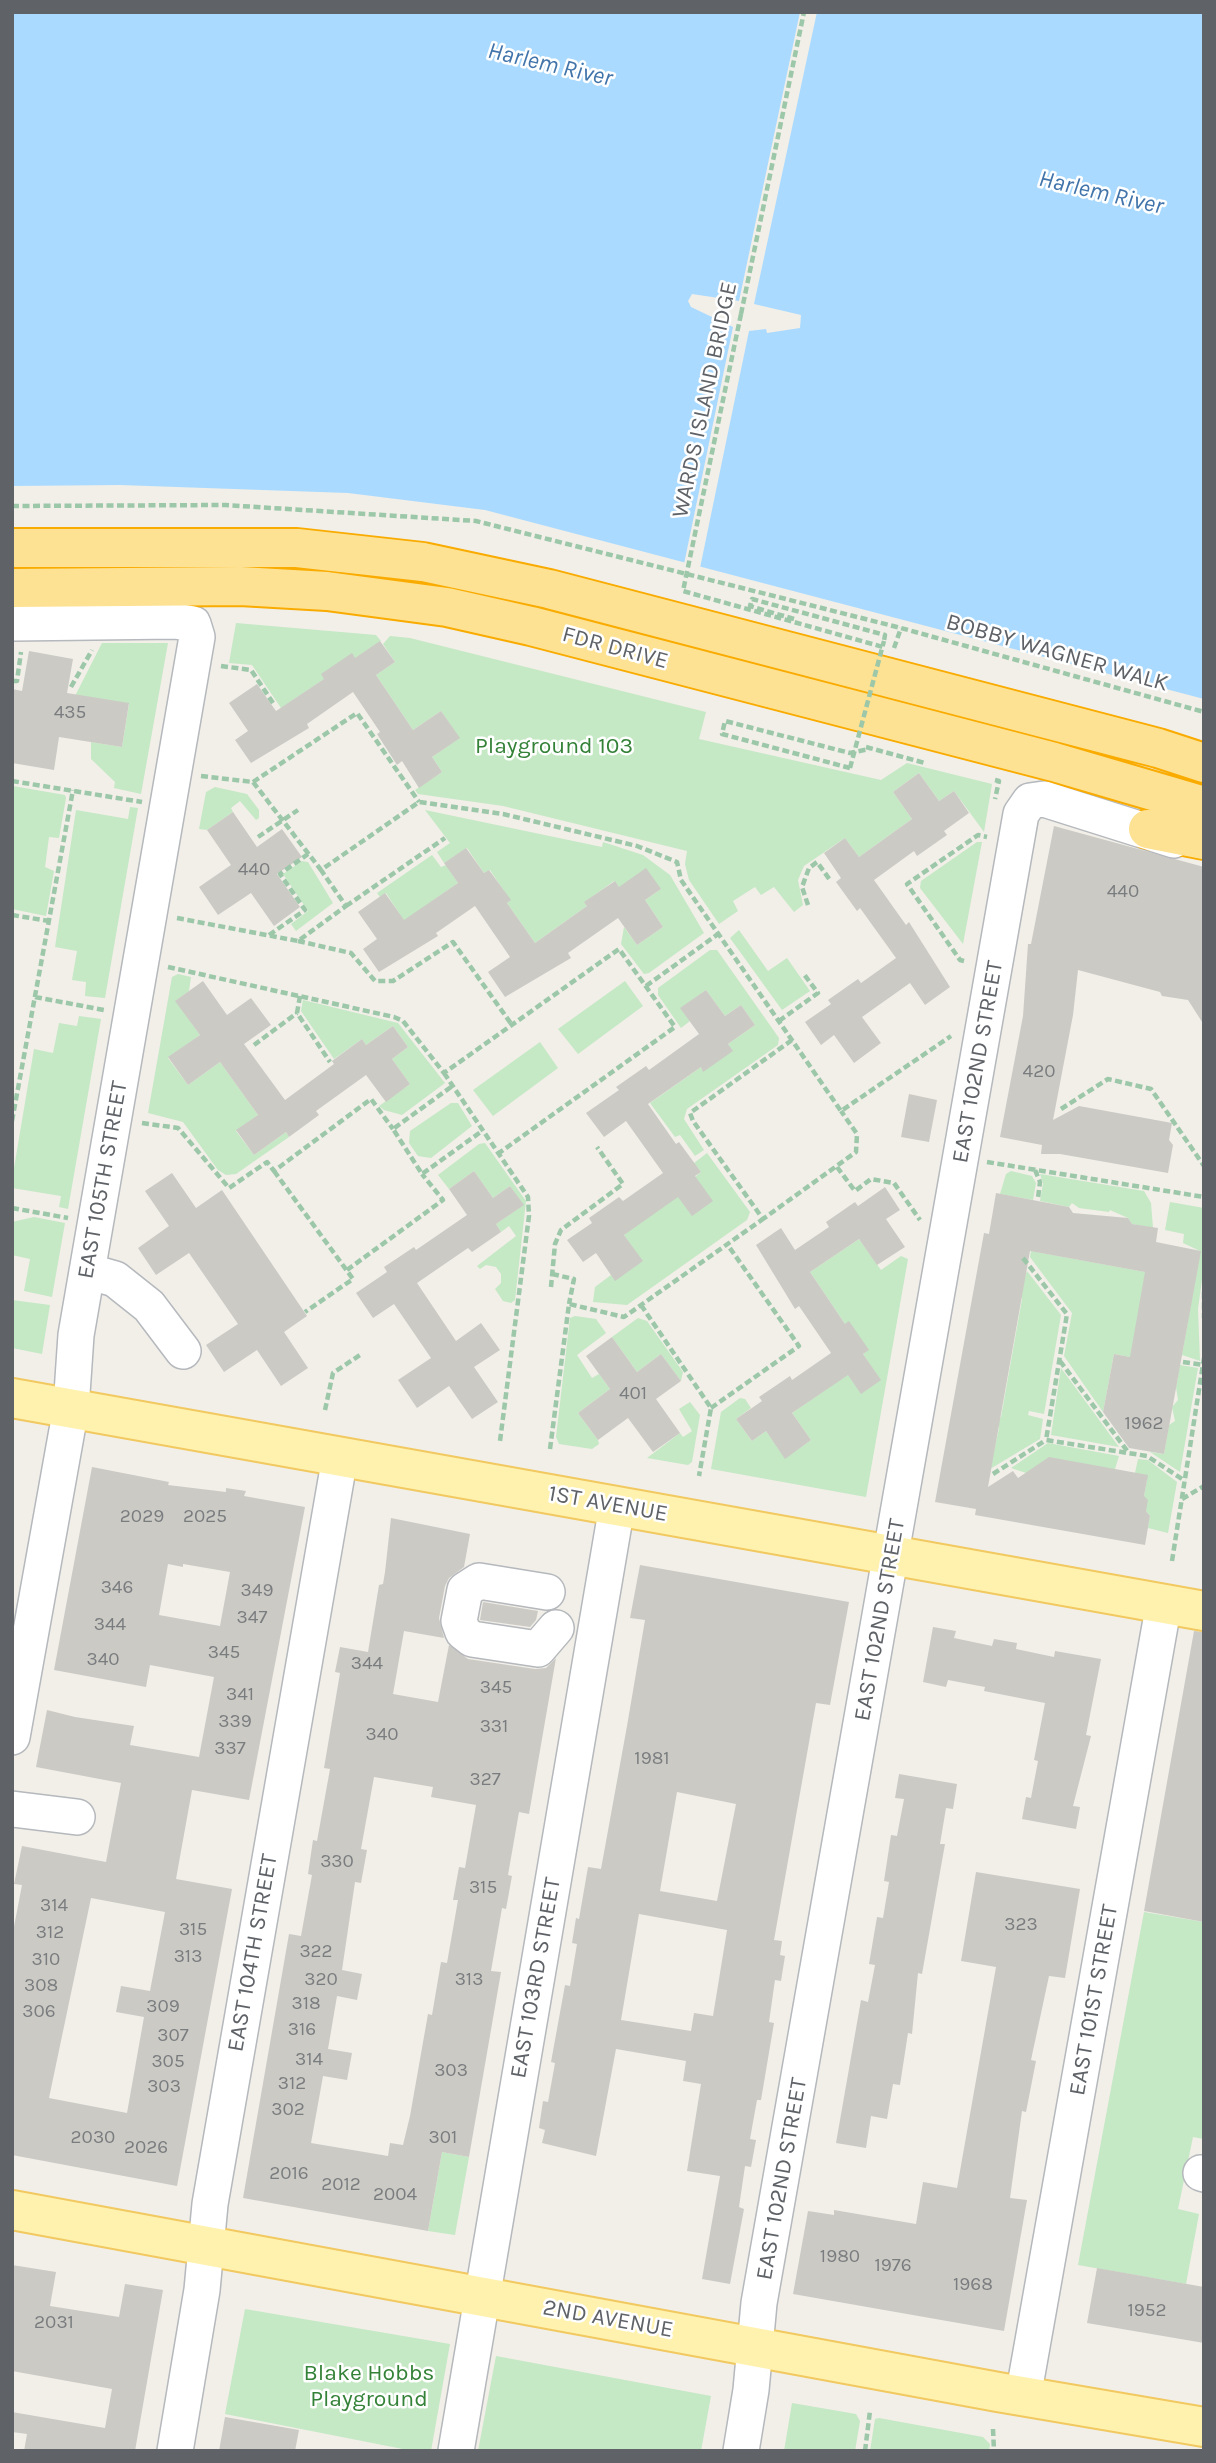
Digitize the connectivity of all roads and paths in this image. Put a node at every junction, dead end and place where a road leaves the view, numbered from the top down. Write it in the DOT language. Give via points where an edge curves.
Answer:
graph roads {
  1 [pos="804,12"];
  2 [pos="12,548"];
  3 [pos="12,588"];
  4 [pos="18,632"];
  5 [pos="97,640"];
  6 [pos="883,647"];
  7 [pos="221,666"];
  8 [pos="12,681"];
  9 [pos="71,687"];
  10 [pos="273,703"];
  11 [pos="1204,712"];
  12 [pos="854,740"];
  13 [pos="1204,763"];
  14 [pos="201,776"];
  15 [pos="12,781"];
  16 [pos="253,782"];
  17 [pos="73,790"];
  18 [pos="143,802"];
  19 [pos="419,802"];
  20 [pos="1204,806"];
  21 [pos="298,810"];
  22 [pos="282,821"];
  23 [pos="1148,830"];
  24 [pos="258,837"];
  25 [pos="988,837"];
  26 [pos="445,838"];
  27 [pos="1204,840"];
  28 [pos="1204,852"];
  29 [pos="308,855"];
  30 [pos="321,870"];
  31 [pos="830,880"];
  32 [pos="808,905"];
  33 [pos="346,906"];
  34 [pos="12,915"];
  35 [pos="177,918"];
  36 [pos="49,921"];
  37 [pos="718,934"];
  38 [pos="268,936"];
  39 [pos="298,941"];
  40 [pos="964,961"];
  41 [pos="168,967"];
  42 [pos="803,972"];
  43 [pos="646,986"];
  44 [pos="300,996"];
  45 [pos="35,997"];
  46 [pos="105,1010"];
  47 [pos="297,1013"];
  48 [pos="779,1021"];
  49 [pos="512,1025"];
  50 [pos="951,1035"];
  51 [pos="792,1040"];
  52 [pos="254,1045"];
  53 [pos="330,1062"];
  54 [pos="444,1073"];
  55 [pos="452,1087"];
  56 [pos="1061,1109"];
  57 [pos="841,1111"];
  58 [pos="12,1121"];
  59 [pos="142,1123"];
  60 [pos="393,1129"];
  61 [pos="482,1131"];
  62 [pos="597,1147"];
  63 [pos="499,1153"];
  64 [pos="984,1161"];
  65 [pos="1204,1166"];
  66 [pos="836,1167"];
  67 [pos="1034,1169"];
  68 [pos="274,1171"];
  69 [pos="422,1174"];
  70 [pos="1204,1197"];
  71 [pos="1038,1198"];
  72 [pos="12,1208"];
  73 [pos="68,1218"];
  74 [pos="763,1219"];
  75 [pos="920,1220"];
  76 [pos="727,1244"];
  77 [pos="1023,1258"];
  78 [pos="347,1270"];
  79 [pos="87,1271"];
  80 [pos="552,1274"];
  81 [pos="551,1287"];
  82 [pos="1204,1292"];
  83 [pos="569,1304"];
  84 [pos="640,1305"];
  85 [pos="305,1312"];
  86 [pos="1204,1318"];
  87 [pos="183,1351"];
  88 [pos="360,1355"];
  89 [pos="1204,1358"];
  90 [pos="1059,1360"];
  91 [pos="1183,1362"];
  92 [pos="1203,1365"];
  93 [pos="12,1398"];
  94 [pos="71,1408"];
  95 [pos="711,1408"];
  96 [pos="325,1410"];
  97 [pos="1046,1440"];
  98 [pos="500,1441"];
  99 [pos="550,1450"];
  100 [pos="1128,1452"];
  101 [pos="340,1457"];
  102 [pos="993,1474"];
  103 [pos="699,1476"];
  104 [pos="1185,1481"];
  105 [pos="1204,1486"];
  106 [pos="1182,1499"];
  107 [pos="617,1506"];
  108 [pos="892,1554"];
  109 [pos="1172,1561"];
  110 [pos="544,1580"];
  111 [pos="1164,1603"];
  112 [pos="1204,1611"];
  113 [pos="556,1628"];
  114 [pos="12,1737"];
  115 [pos="12,1809"];
  116 [pos="77,1817"];
  117 [pos="12,2210"];
  118 [pos="205,2246"];
  119 [pos="481,2297"];
  120 [pos="756,2347"];
  121 [pos="1023,2397"];
  122 [pos="870,2410"];
  123 [pos="1204,2427"];
  124 [pos="993,2429"];
  125 [pos="175,2451"];
  126 [pos="456,2451"];
  127 [pos="741,2451"];
  128 [pos="865,2451"];
  129 [pos="994,2451"];
  1 -- 6 [label="path, WARDS ISLAND BRIDGE, bridge" via="683,591"];
  2 -- 13 [label="highway, FDR DRIVE" via="297,548 423,562 563,593"];
  3 -- 20 [label="highway, FDR DRIVE" via="240,586 327,591 447,607 1064,765"];
  4 -- 8 [label="path" via="17,681"];
  4 -- 79 [label="street, EAST 105TH STREET" via="176,621 192,624 197,647"];
  5 -- 9 [label="path"];
  6 -- 11 [label="path, BOBBY WAGNER WALK" via="885,635 752,598 750,606 895,648 901,628"];
  6 -- 12 [label="path, bridge" via="850,768 722,734 725,720 850,754 870,749"];
  7 -- 10 [label="path" via="251,670"];
  14 -- 16 [label="path"];
  15 -- 17 [label="path"];
  16 -- 19 [label="path" via="358,713"];
  16 -- 22 [label="path"];
  17 -- 18 [label="path"];
  17 -- 36 [label="path"];
  19 -- 30 [label="path"];
  19 -- 37 [label="path" via="503,814 637,846 677,862 681,880"];
  21 -- 22 [label="path"];
  22 -- 24 [label="path"];
  22 -- 29 [label="path"];
  23 -- 27 [label="highway"];
  23 -- 28 [label="street"];
  23 -- 108 [label="street, EAST 102ND STREET" via="1038,799 1030,801 1021,814"];
  25 -- 40 [label="path" via="978,835 907,884"];
  26 -- 33 [label="path"];
  29 -- 30 [label="path"];
  29 -- 38 [label="path" via="280,874 305,910"];
  30 -- 33 [label="path"];
  31 -- 32 [label="path" via="817,862 809,868 802,887"];
  33 -- 39 [label="path"];
  34 -- 36 [label="path"];
  35 -- 38 [label="path"];
  36 -- 45 [label="path"];
  37 -- 43 [label="path"];
  37 -- 48 [label="path"];
  38 -- 39 [label="path"];
  39 -- 49 [label="path" via="351,953 375,981 393,981 453,942"];
  41 -- 44 [label="path"];
  42 -- 48 [label="path" via="818,993"];
  43 -- 49 [label="path" via="619,950"];
  43 -- 63 [label="path" via="675,1027"];
  44 -- 47 [label="path"];
  44 -- 54 [label="path" via="403,1021"];
  45 -- 46 [label="path"];
  45 -- 58 [label="path"];
  47 -- 52 [label="path"];
  47 -- 53 [label="path"];
  48 -- 51 [label="path"];
  49 -- 54 [label="path"];
  50 -- 57 [label="path"];
  51 -- 57 [label="path"];
  51 -- 74 [label="path" via="690,1113"];
  54 -- 55 [label="path"];
  55 -- 60 [label="path"];
  55 -- 61 [label="path"];
  56 -- 65 [label="path" via="1108,1079 1151,1089"];
  57 -- 66 [label="path" via="857,1134 856,1152"];
  59 -- 68 [label="path" via="178,1128 229,1188 267,1162"];
  60 -- 68 [label="path" via="371,1100"];
  60 -- 69 [label="path"];
  61 -- 63 [label="path"];
  61 -- 69 [label="path"];
  62 -- 80 [label="path" via="623,1184 561,1230"];
  63 -- 98 [label="path" via="528,1197"];
  64 -- 67 [label="path"];
  66 -- 74 [label="path"];
  66 -- 75 [label="path" via="855,1191 871,1179 894,1183"];
  67 -- 70 [label="path"];
  67 -- 71 [label="path" via="1040,1182"];
  68 -- 78 [label="path"];
  69 -- 78 [label="path" via="443,1200"];
  72 -- 73 [label="path"];
  74 -- 76 [label="path"];
  76 -- 84 [label="path"];
  76 -- 95 [label="path" via="799,1346"];
  77 -- 90 [label="path" via="1067,1314"];
  78 -- 85 [label="path" via="353,1279"];
  79 -- 87 [label="street" via="115,1279 149,1306"];
  79 -- 94 [label="street, EAST 105TH STREET" via="76,1335"];
  80 -- 81 [label="path"];
  80 -- 83 [label="path" via="573,1279"];
  82 -- 86 [label="path"];
  83 -- 84 [label="path" via="624,1317"];
  83 -- 99 [label="path"];
  84 -- 95 [label="path"];
  88 -- 96 [label="path" via="333,1373"];
  89 -- 92 [label="path"];
  90 -- 97 [label="path"];
  90 -- 100 [label="path"];
  91 -- 92 [label="path"];
  92 -- 104 [label="path"];
  93 -- 94 [label="main road, 1ST AVENUE"];
  94 -- 101 [label="main road, 1ST AVENUE"];
  94 -- 114 [label="street, EAST 105TH STREET"];
  95 -- 103 [label="path"];
  97 -- 100 [label="path"];
  97 -- 102 [label="path"];
  100 -- 104 [label="path" via="1147,1456"];
  101 -- 107 [label="main road, 1ST AVENUE"];
  101 -- 118 [label="street, EAST 104TH STREET"];
  104 -- 106 [label="path"];
  105 -- 106 [label="path"];
  106 -- 109 [label="path"];
  107 -- 108 [label="main road, 1ST AVENUE"];
  107 -- 119 [label="street, EAST 103RD STREET"];
  108 -- 111 [label="main road, 1ST AVENUE"];
  108 -- 120 [label="street, EAST 102ND STREET" via="759,2303"];
  110 -- 113 [label="street" via="479,1581 465,1590 459,1621 472,1639 538,1649"];
  111 -- 112 [label="main road, 1ST AVENUE"];
  111 -- 121 [label="street, EAST 101ST STREET"];
  115 -- 116 [label="street"];
  117 -- 118 [label="main road, 2ND AVENUE"];
  118 -- 119 [label="main road, 2ND AVENUE"];
  118 -- 125 [label="street, EAST 104TH STREET"];
  119 -- 120 [label="main road, 2ND AVENUE"];
  119 -- 126 [label="street, EAST 103RD STREET"];
  120 -- 121 [label="main road, 2ND AVENUE"];
  120 -- 127 [label="street, EAST 102ND STREET"];
  121 -- 123 [label="main road, 2ND AVENUE"];
  122 -- 128 [label="path"];
  124 -- 129 [label="path"];
}
